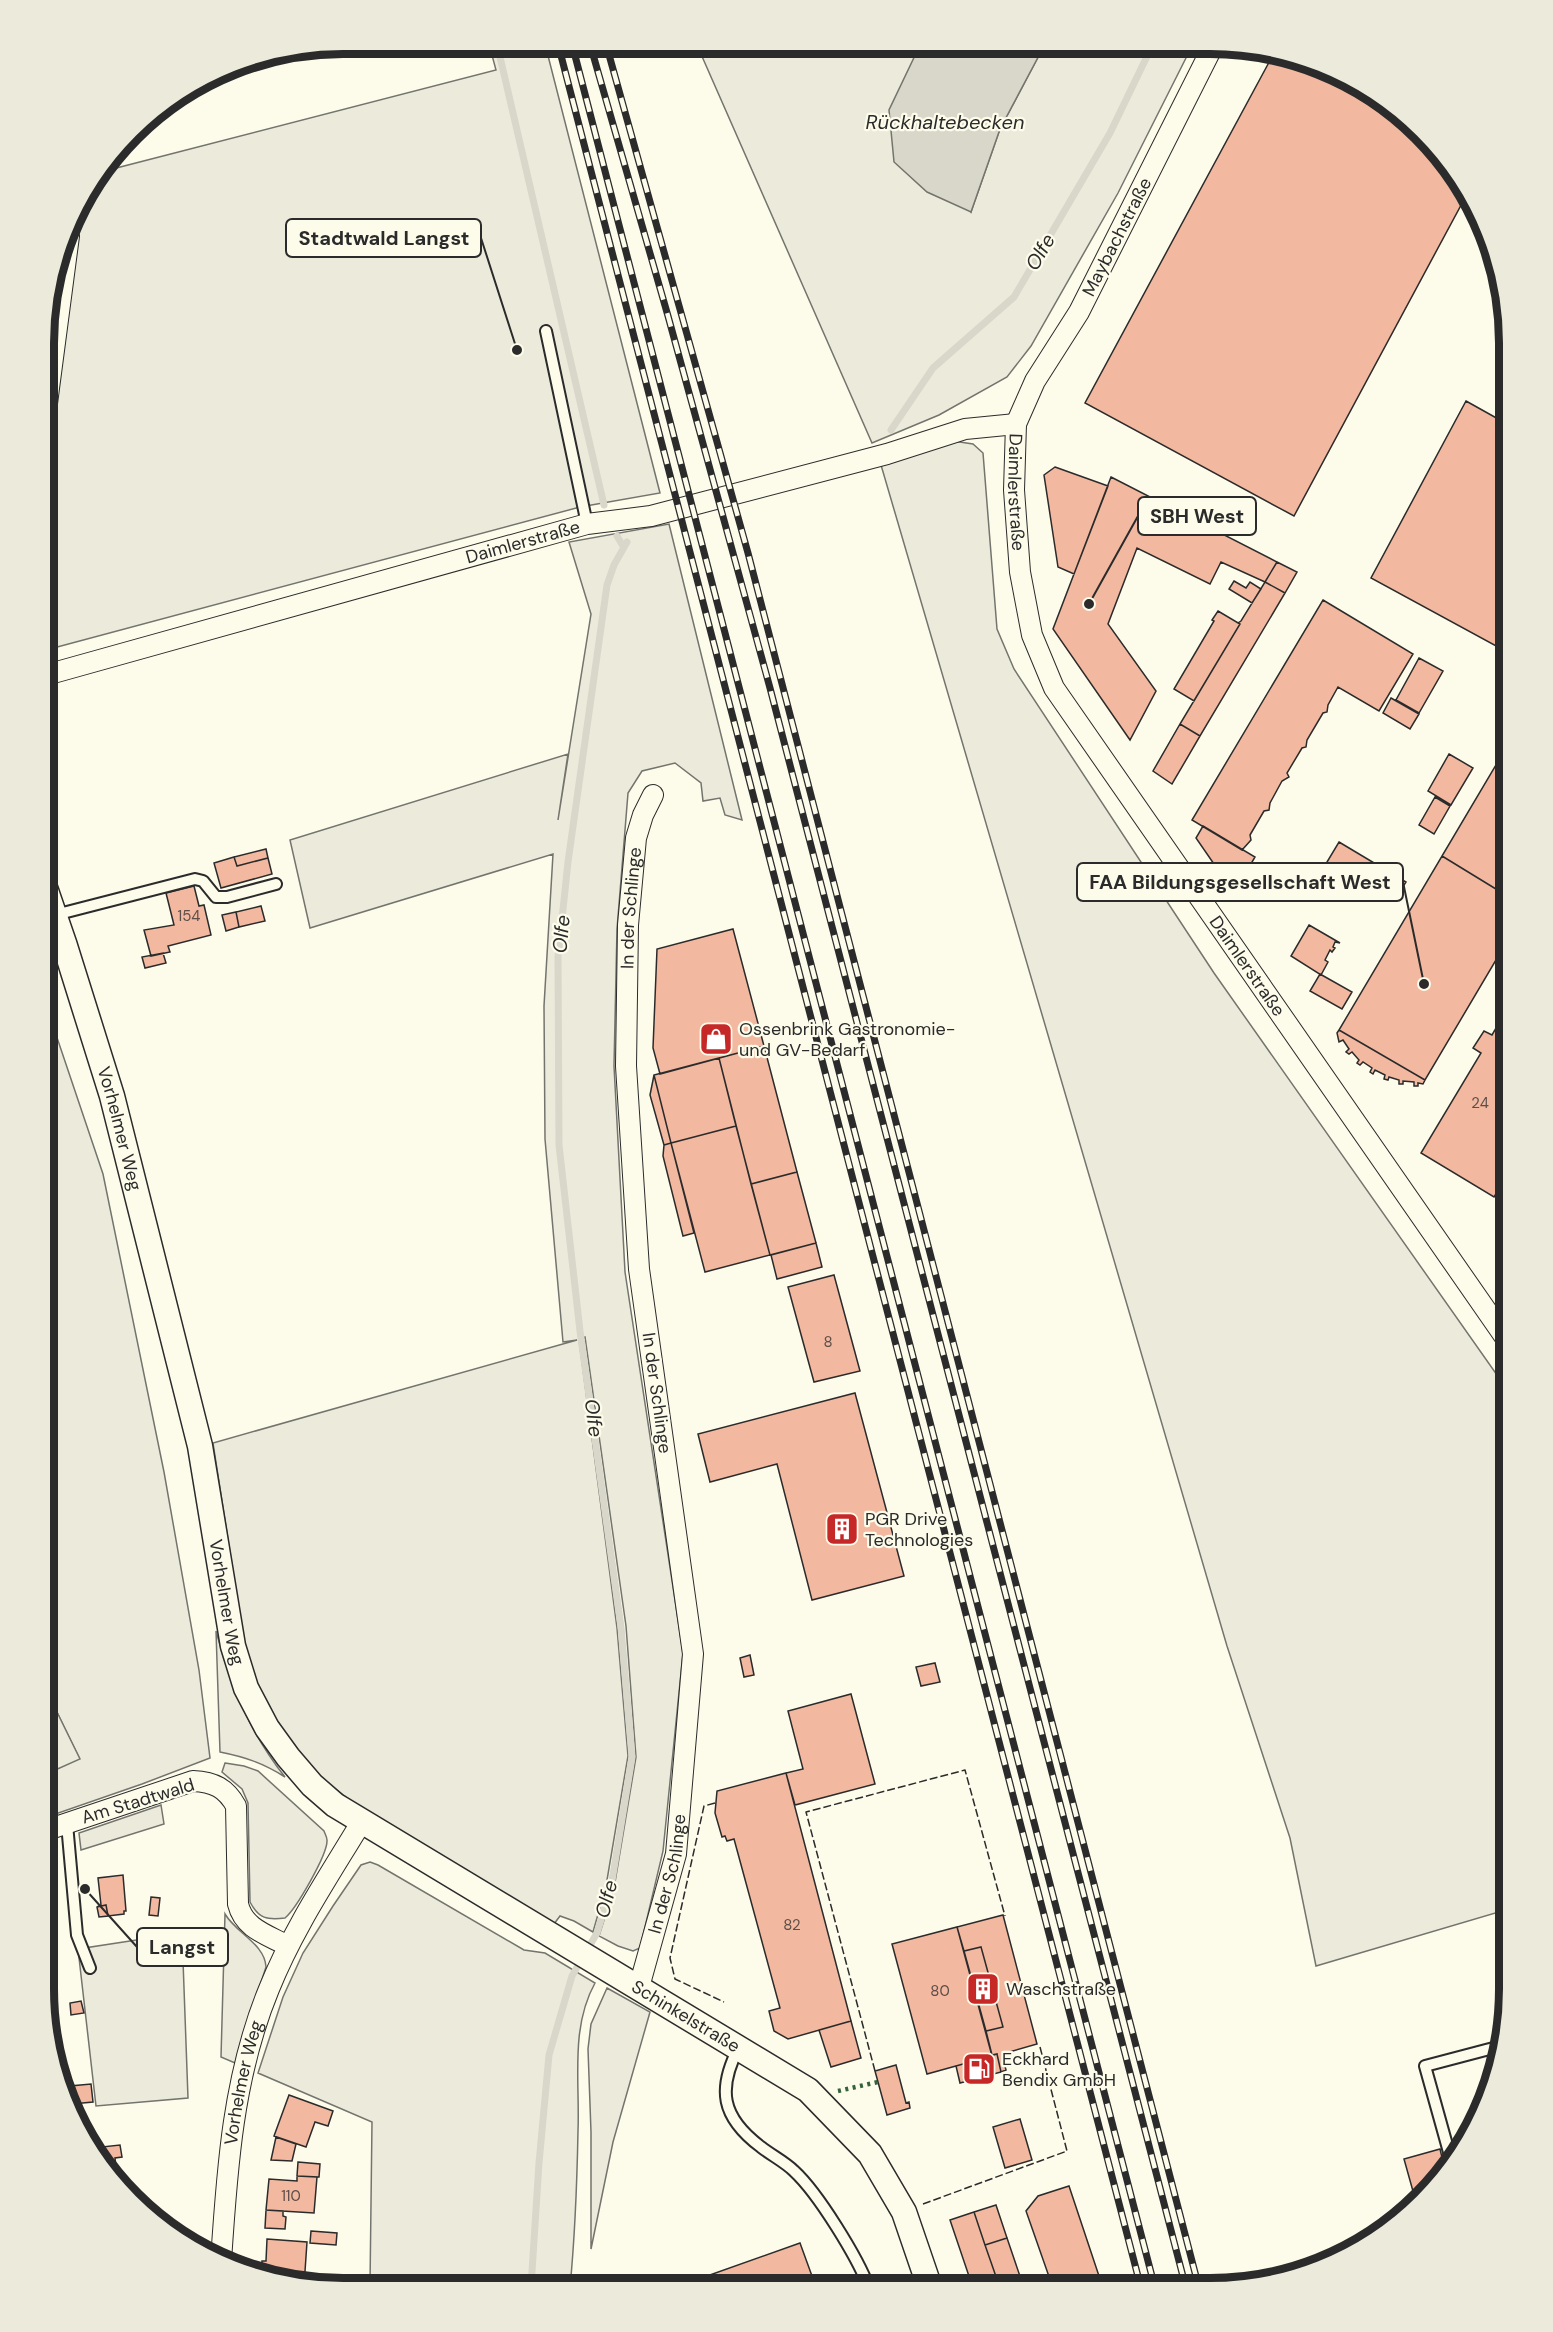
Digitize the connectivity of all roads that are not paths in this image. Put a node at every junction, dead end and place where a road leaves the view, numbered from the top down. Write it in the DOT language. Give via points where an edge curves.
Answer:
graph roads {
  1 [pos="1209,54"];
  2 [pos="66,263"];
  3 [pos="546,331"];
  4 [pos="54,350"];
  5 [pos="1016,424"];
  6 [pos="586,524"];
  7 [pos="54,673"];
  8 [pos="653,795"];
  9 [pos="276,884"];
  10 [pos="55,915"];
  11 [pos="1499,1329"];
  12 [pos="362,1821"];
  13 [pos="67,1824"];
  14 [pos="54,1828"];
  15 [pos="288,1946"];
  16 [pos="90,1968"];
  17 [pos="639,1987"];
  18 [pos="739,2046"];
  19 [pos="1492,2048"];
  20 [pos="1449,2152"];
  21 [pos="222,2251"];
  22 [pos="864,2278"];
  23 [pos="927,2278"];
  1 -- 5 [label="street, Maybachstraße" via="1079,312 1035,381"];
  2 -- 4 [label="street"];
  3 -- 6 [label="lane"];
  5 -- 6 [label="street, Daimlerstraße" via="965,429 887,454 651,516"];
  5 -- 11 [label="street, Daimlerstraße" via="1014,490 1020,572 1032,635 1054,688"];
  6 -- 7 [label="street, Daimlerstraße"];
  8 -- 17 [label="street, In der Schlinge" via="636,838 628,925 626,1066 639,1269 693,1654 676,1854"];
  9 -- 10 [label="lane" via="216,897 203,881 195,879"];
  10 -- 12 [label="street, Vorhelmer Weg" via="112,1096 200,1446 234,1646 246,1688 267,1728 312,1785"];
  12 -- 15 [label="street, Vorhelmer Weg"];
  12 -- 17 [label="street, Schinkelstraße"];
  13 -- 14 [label="street, Am Stadtwald"];
  13 -- 15 [label="street, Am Stadtwald" via="193,1781 219,1785 237,1806 241,1916 248,1925"];
  13 -- 16 [label="lane" via="77,1935"];
  15 -- 21 [label="street, Vorhelmer Weg" via="255,2030 235,2109"];
  17 -- 18 [label="street, Schinkelstraße"];
  18 -- 22 [label="lane" via="730,2064 724,2098 732,2119 758,2145 795,2171 822,2205"];
  18 -- 23 [label="street, Schinkelstraße" via="808,2090 870,2154 904,2212"];
  19 -- 20 [label="lane" via="1425,2066"];
}
